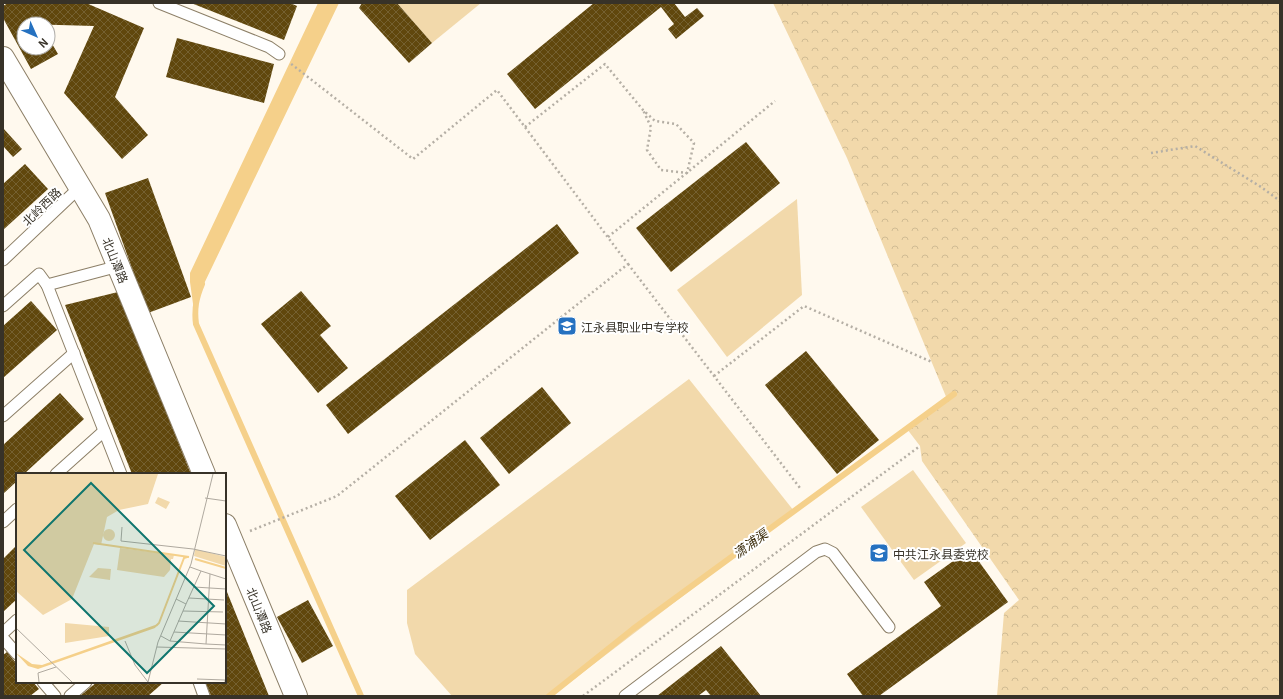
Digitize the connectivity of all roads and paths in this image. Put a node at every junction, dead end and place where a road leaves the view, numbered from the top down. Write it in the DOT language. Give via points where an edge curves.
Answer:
graph roads {
  1 [pos="159,3"];
  2 [pos="278,54"];
  3 [pos="3,58"];
  4 [pos="775,101"];
  5 [pos="643,110"];
  6 [pos="525,127"];
  7 [pos="1151,153"];
  8 [pos="687,173"];
  9 [pos="80,187"];
  10 [pos="1280,201"];
  11 [pos="608,237"];
  12 [pos="3,260"];
  13 [pos="628,264"];
  14 [pos="119,266"];
  15 [pos="47,285"];
  16 [pos="3,306"];
  17 [pos="74,353"];
  18 [pos="932,362"];
  19 [pos="714,376"];
  20 [pos="3,416"];
  21 [pos="104,431"];
  22 [pos="920,446"];
  23 [pos="57,473"];
  24 [pos="121,473"];
  25 [pos="204,473"];
  26 [pos="800,488"];
  27 [pos="16,511"];
  28 [pos="3,522"];
  29 [pos="263,525"];
  30 [pos="227,534"];
  31 [pos="16,621"];
  32 [pos="889,627"];
  33 [pos="3,633"];
  34 [pos="3,638"];
  35 [pos="16,653"];
  36 [pos="44,683"];
  37 [pos="85,683"];
  38 [pos="55,696"];
  39 [pos="70,696"];
  40 [pos="296,696"];
  41 [pos="583,696"];
  42 [pos="625,696"];
  1 -- 2 [label="lane" via="269,47"];
  2 -- 6 [label="path" via="413,159 497,90"];
  3 -- 9 [label="main road, 北山潭路"];
  4 -- 8 [label="path"];
  5 -- 6 [label="path" via="605,64"];
  5 -- 8 [label="path" via="651,127 647,150 661,170"];
  5 -- 8 [label="path" via="655,121 676,124 694,143"];
  6 -- 11 [label="path"];
  7 -- 10 [label="path" via="1195,146"];
  8 -- 11 [label="path"];
  9 -- 12 [label="lane, 北岭西路"];
  9 -- 14 [label="main road, 北山潭路" via="99,219"];
  11 -- 13 [label="path"];
  13 -- 19 [label="path"];
  13 -- 29 [label="path" via="337,496"];
  14 -- 15 [label="lane"];
  14 -- 25 [label="main road, 北山潭路"];
  15 -- 16 [label="lane" via="39,274"];
  15 -- 17 [label="lane"];
  17 -- 20 [label="lane"];
  17 -- 21 [label="lane"];
  18 -- 19 [label="path" via="804,306"];
  19 -- 26 [label="path"];
  21 -- 23 [label="lane"];
  21 -- 24 [label="lane"];
  22 -- 41 [label="path"];
  27 -- 28 [label="lane"];
  30 -- 40 [label="main road, 北山潭路"];
  31 -- 33 [label="lane"];
  32 -- 42 [label="lane" via="833,553 825,549 816,552"];
  34 -- 35 [label="lane"];
  36 -- 38 [label="lane"];
  37 -- 39 [label="lane"];
}
